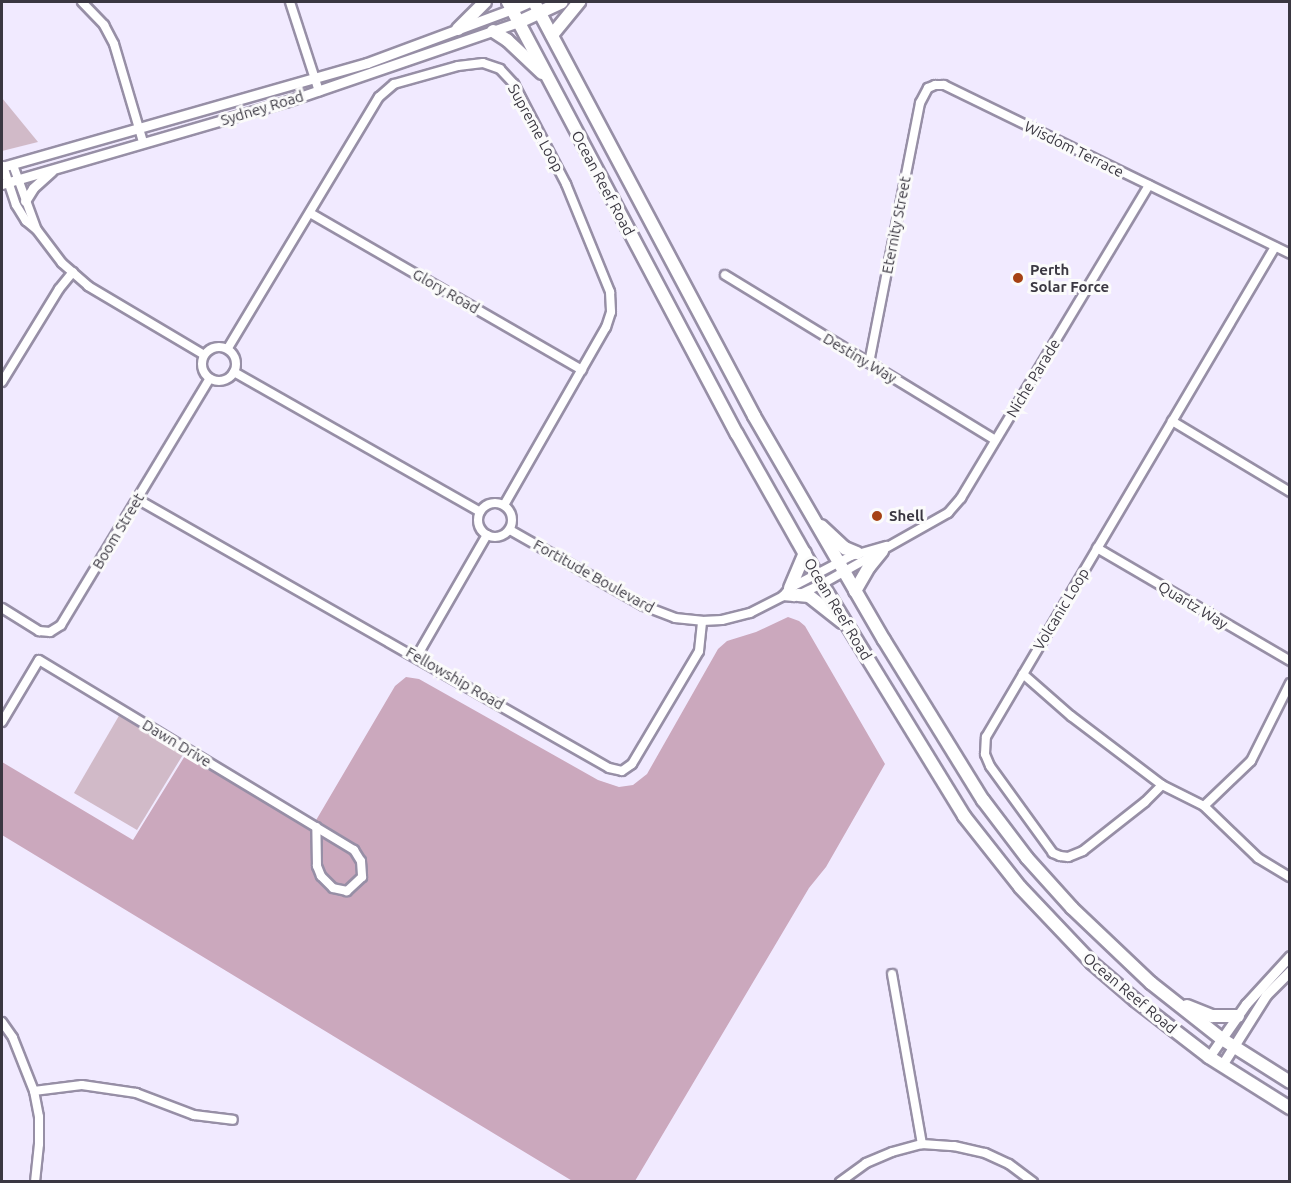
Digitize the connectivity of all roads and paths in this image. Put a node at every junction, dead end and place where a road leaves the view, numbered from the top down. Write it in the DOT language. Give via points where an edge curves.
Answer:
graph roads {
  1 [pos="82,2"];
  2 [pos="290,2"];
  3 [pos="485,2"];
  4 [pos="528,2"];
  5 [pos="562,2"];
  6 [pos="579,2"];
  7 [pos="510,5"];
  8 [pos="537,7"];
  9 [pos="519,22"];
  10 [pos="458,29"];
  11 [pos="493,31"];
  12 [pos="552,34"];
  13 [pos="315,76"];
  14 [pos="551,82"];
  15 [pos="928,88"];
  16 [pos="319,91"];
  17 [pos="139,128"];
  18 [pos="143,142"];
  19 [pos="6,166"];
  20 [pos="56,167"];
  21 [pos="8,182"];
  22 [pos="1149,185"];
  23 [pos="25,201"];
  24 [pos="310,213"];
  25 [pos="37,230"];
  26 [pos="1275,247"];
  27 [pos="1290,254"];
  28 [pos="73,272"];
  29 [pos="725,275"];
  30 [pos="228,348"];
  31 [pos="204,355"];
  32 [pos="869,363"];
  33 [pos="582,370"];
  34 [pos="234,372"];
  35 [pos="2,378"];
  36 [pos="210,378"];
  37 [pos="1172,422"];
  38 [pos="995,441"];
  39 [pos="1290,492"];
  40 [pos="137,499"];
  41 [pos="504,505"];
  42 [pos="480,512"];
  43 [pos="814,519"];
  44 [pos="510,530"];
  45 [pos="487,535"];
  46 [pos="887,548"];
  47 [pos="1097,548"];
  48 [pos="805,553"];
  49 [pos="857,553"];
  50 [pos="842,567"];
  51 [pos="819,579"];
  52 [pos="855,591"];
  53 [pos="790,593"];
  54 [pos="2,608"];
  55 [pos="702,621"];
  56 [pos="850,628"];
  57 [pos="417,656"];
  58 [pos="1290,662"];
  59 [pos="1023,674"];
  60 [pos="1290,683"];
  61 [pos="2,722"];
  62 [pos="1162,785"];
  63 [pos="1204,806"];
  64 [pos="316,827"];
  65 [pos="1290,877"];
  66 [pos="1290,956"];
  67 [pos="1290,970"];
  68 [pos="892,974"];
  69 [pos="1165,994"];
  70 [pos="1238,1016"];
  71 [pos="2,1022"];
  72 [pos="1222,1039"];
  73 [pos="1233,1047"];
  74 [pos="1209,1057"];
  75 [pos="1222,1065"];
  76 [pos="1290,1082"];
  77 [pos="34,1092"];
  78 [pos="1290,1108"];
  79 [pos="233,1120"];
  80 [pos="922,1144"];
  81 [pos="35,1182"];
  82 [pos="840,1182"];
  83 [pos="1034,1182"];
  1 -- 17 [label="street" via="104,25 114,44"];
  2 -- 13 [label="street"];
  3 -- 10 [label="main road"];
  4 -- 7 [label="main road"];
  5 -- 8 [label="main road"];
  6 -- 12 [label="main road"];
  7 -- 9 [label="main road, Ocean Reef Road"];
  7 -- 10 [label="street, Sydney Road"];
  8 -- 9 [label="main road"];
  8 -- 12 [label="main road, Ocean Reef Road"];
  9 -- 11 [label="street, Sydney Road"];
  9 -- 14 [label="main road, Ocean Reef Road"];
  10 -- 13 [label="street, Sydney Road" via="367,63"];
  11 -- 14 [label="main road" via="507,39"];
  11 -- 16 [label="street, Sydney Road"];
  12 -- 43 [label="main road, Ocean Reef Road" via="749,408"];
  13 -- 16 [label="street"];
  13 -- 17 [label="street, Sydney Road"];
  14 -- 48 [label="main road, Ocean Reef Road" via="737,434"];
  15 -- 22 [label="street, Wisdom Terrace" via="945,85"];
  15 -- 32 [label="street, Eternity Street" via="920,103"];
  16 -- 18 [label="street, Sydney Road"];
  17 -- 18 [label="street"];
  17 -- 19 [label="street, Sydney Road"];
  18 -- 20 [label="street, Sydney Road"];
  19 -- 21 [label="street"];
  20 -- 21 [label="street, Sydney Road"];
  20 -- 23 [label="street"];
  21 -- 23 [label="street"];
  21 -- 25 [label="street" via="16,205"];
  22 -- 26 [label="street, Wisdom Terrace"];
  22 -- 38 [label="street, Niche Parade"];
  23 -- 25 [label="street"];
  24 -- 30 [label="street, Supreme Loop"];
  24 -- 33 [label="street, Glory Road"];
  24 -- 33 [label="street, Supreme Loop" via="379,97 394,84 458,66 483,63 500,69 514,84 566,184 610,292 611,312 606,327"];
  25 -- 28 [label="street"];
  26 -- 27 [label="street, Wisdom Terrace"];
  26 -- 37 [label="street, Volcanic Loop"];
  28 -- 31 [label="street" via="124,309"];
  28 -- 35 [label="street"];
  29 -- 32 [label="street, Destiny Way"];
  30 -- 31 [label="street" via="212,348"];
  30 -- 34 [label="street" via="237,362"];
  31 -- 36 [label="street" via="202,367"];
  32 -- 38 [label="street, Destiny Way"];
  33 -- 41 [label="street, Supreme Loop"];
  34 -- 36 [label="street" via="225,380"];
  34 -- 42 [label="street"];
  36 -- 40 [label="street, Boom Street"];
  37 -- 39 [label="street"];
  37 -- 47 [label="street, Volcanic Loop"];
  38 -- 46 [label="street, Niche Parade" via="948,513"];
  40 -- 54 [label="street, Boom Street" via="61,625 50,632 39,632"];
  40 -- 57 [label="street, Fellowship Road"];
  41 -- 42 [label="street" via="487,504"];
  41 -- 44 [label="street" via="513,519"];
  42 -- 45 [label="street" via="478,524"];
  43 -- 49 [label="main road" via="845,548"];
  43 -- 50 [label="main road, Ocean Reef Road"];
  44 -- 45 [label="street" via="501,536"];
  44 -- 55 [label="street, Fortitude Boulevard" via="644,606 675,618"];
  45 -- 57 [label="street"];
  46 -- 49 [label="street, Niche Parade"];
  46 -- 50 [label="street, Niche Parade"];
  46 -- 52 [label="main road" via="869,567"];
  47 -- 58 [label="street, Quartz Way"];
  47 -- 59 [label="street, Volcanic Loop"];
  48 -- 51 [label="main road, Ocean Reef Road"];
  48 -- 53 [label="main road"];
  49 -- 50 [label="street, Niche Parade"];
  50 -- 51 [label="street, Niche Parade"];
  50 -- 52 [label="main road, Ocean Reef Road"];
  51 -- 53 [label="street, Fortitude Boulevard"];
  51 -- 56 [label="main road, Ocean Reef Road"];
  52 -- 69 [label="main road, Ocean Reef Road" via="951,752 995,816 1081,918"];
  53 -- 55 [label="street, Fortitude Boulevard" via="750,613"];
  53 -- 56 [label="main road" via="814,599"];
  55 -- 57 [label="street, Fellowship Road" via="699,651 632,764 622,771 609,768"];
  56 -- 74 [label="main road, Ocean Reef Road" via="964,816 1020,887 1092,963"];
  59 -- 62 [label="street"];
  59 -- 62 [label="street, Volcanic Loop" via="986,737 985,754 1053,853 1068,857 1083,851"];
  60 -- 63 [label="street" via="1251,761"];
  61 -- 64 [label="street, Dawn Drive" via="39,660"];
  62 -- 63 [label="street"];
  63 -- 65 [label="street" via="1258,858"];
  64 -- 64 [label="street, Dawn Drive" via="354,850 361,861 362,877 347,891 333,888 321,876"];
  66 -- 70 [label="street"];
  67 -- 73 [label="street" via="1266,995"];
  68 -- 80 [label="street"];
  69 -- 70 [label="main road" via="1212,1016"];
  69 -- 72 [label="main road, Ocean Reef Road"];
  70 -- 72 [label="street"];
  71 -- 77 [label="street" via="14,1038"];
  72 -- 73 [label="main road, Ocean Reef Road"];
  72 -- 74 [label="street"];
  73 -- 75 [label="street"];
  73 -- 76 [label="main road, Ocean Reef Road"];
  74 -- 75 [label="main road, Ocean Reef Road"];
  75 -- 78 [label="main road, Ocean Reef Road"];
  77 -- 79 [label="street" via="82,1084 136,1093 194,1115"];
  77 -- 81 [label="street" via="39,1126"];
  80 -- 82 [label="street" via="867,1162"];
  80 -- 83 [label="street" via="985,1153"];
}
